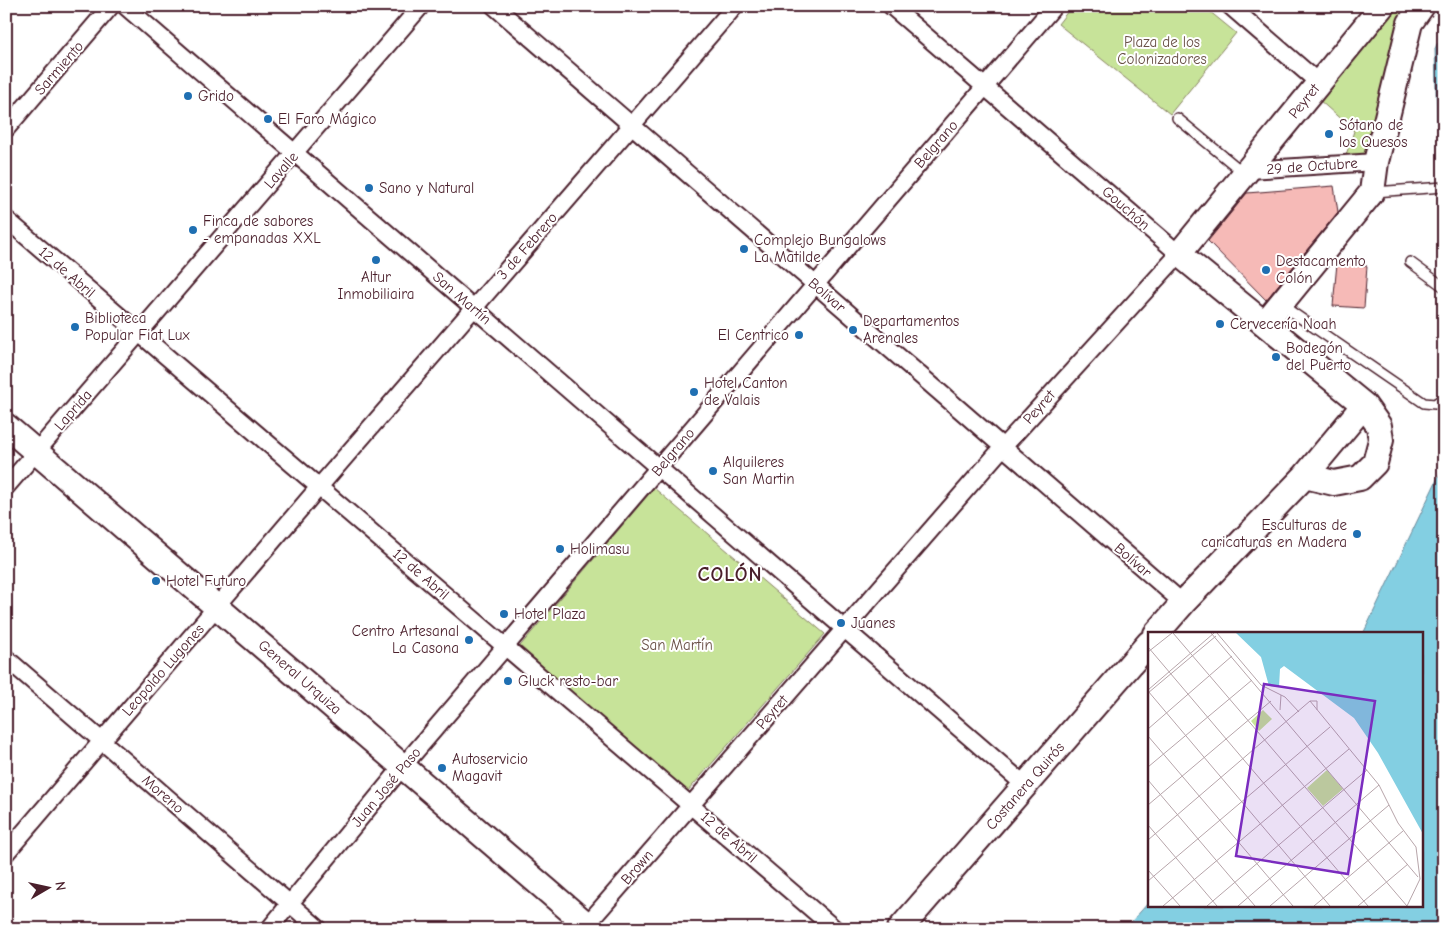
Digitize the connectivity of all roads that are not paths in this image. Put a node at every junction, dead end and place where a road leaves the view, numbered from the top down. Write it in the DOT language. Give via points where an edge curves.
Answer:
graph roads {
  1 [pos="111,6"];
  2 [pos="125,6"];
  3 [pos="421,6"];
  4 [pos="494,6"];
  5 [pos="735,6"];
  6 [pos="891,6"];
  7 [pos="1054,6"];
  8 [pos="1230,6"];
  9 [pos="1382,6"];
  10 [pos="1422,6"];
  11 [pos="1319,83"];
  12 [pos="985,87"];
  13 [pos="1178,118"];
  14 [pos="632,126"];
  15 [pos="6,129"];
  16 [pos="295,153"];
  17 [pos="1376,162"];
  18 [pos="1247,172"];
  19 [pos="1444,187"];
  20 [pos="1372,192"];
  21 [pos="6,219"];
  22 [pos="1179,254"];
  23 [pos="1410,262"];
  24 [pos="815,284"];
  25 [pos="1444,287"];
  26 [pos="1280,304"];
  27 [pos="474,308"];
  28 [pos="1265,323"];
  29 [pos="140,333"];
  30 [pos="1444,397"];
  31 [pos="1364,405"];
  32 [pos="6,426"];
  33 [pos="1003,447"];
  34 [pos="38,451"];
  35 [pos="659,468"];
  36 [pos="1305,476"];
  37 [pos="6,487"];
  38 [pos="319,487"];
  39 [pos="1183,603"];
  40 [pos="217,606"];
  41 [pos="844,628"];
  42 [pos="1158,632"];
  43 [pos="1148,644"];
  44 [pos="506,647"];
  45 [pos="6,658"];
  46 [pos="102,741"];
  47 [pos="403,766"];
  48 [pos="1026,786"];
  49 [pos="691,805"];
  50 [pos="6,853"];
  51 [pos="290,904"];
  52 [pos="587,927"];
  53 [pos="269,929"];
  54 [pos="319,929"];
  55 [pos="836,929"];
  56 [pos="900,929"];
  1 -- 15 [label="street, Sarmiento"];
  2 -- 16 [label="street, San Martín"];
  3 -- 16 [label="street, Lavalle"];
  4 -- 14 [label="street, Bolívar"];
  5 -- 14 [label="street, 3 de Febrero"];
  6 -- 12 [label="street, Gouchón"];
  7 -- 12 [label="street, Belgrano"];
  8 -- 11 [label="street"];
  9 -- 11 [label="main road, Peyret"];
  10 -- 17 [label="main road" via="1410,23"];
  11 -- 18 [label="main road, Peyret"];
  12 -- 22 [label="street, Gouchón"];
  12 -- 24 [label="street, Belgrano"];
  13 -- 18 [label="lane"];
  14 -- 24 [label="street, Bolívar"];
  14 -- 27 [label="street, 3 de Febrero"];
  16 -- 27 [label="street, San Martín"];
  16 -- 29 [label="street, Lavalle"];
  17 -- 18 [label="street, 29 de Octubre"];
  17 -- 20 [label="main road"];
  18 -- 22 [label="main road, Peyret"];
  19 -- 20 [label="lane"];
  20 -- 26 [label="main road"];
  21 -- 29 [label="street, 12 de Abril"];
  22 -- 28 [label="main road, Gouchón"];
  22 -- 33 [label="street, Peyret"];
  23 -- 25 [label="lane"];
  24 -- 33 [label="street, Bolívar"];
  24 -- 35 [label="street, Belgrano"];
  26 -- 28 [label="main road"];
  26 -- 30 [label="lane" via="1424,403 1435,404"];
  27 -- 35 [label="street, San Martín"];
  27 -- 38 [label="street, 3 de Febrero"];
  28 -- 31 [label="main road, Gouchón"];
  29 -- 34 [label="street, Laprida"];
  29 -- 38 [label="street, 12 de Abril"];
  31 -- 36 [label="main road"];
  31 -- 36 [label="main road" via="1379,426 1382,440 1375,463 1360,478 1334,483"];
  32 -- 34 [label="main road, General Urquiza"];
  33 -- 39 [label="street, Bolívar"];
  33 -- 41 [label="street, Peyret"];
  34 -- 37 [label="street, Laprida"];
  34 -- 40 [label="main road, General Urquiza"];
  35 -- 41 [label="street, San Martín"];
  35 -- 44 [label="street, Belgrano"];
  36 -- 39 [label="main road"];
  38 -- 40 [label="street, Leopoldo Lugones"];
  38 -- 44 [label="street, 12 de Abril"];
  39 -- 42 [label="main road"];
  40 -- 46 [label="street, Leopoldo Lugones"];
  40 -- 47 [label="main road, General Urquiza"];
  41 -- 48 [label="street, San Martín"];
  41 -- 49 [label="street, Peyret"];
  43 -- 48 [label="main road, Costanera Quirós"];
  44 -- 47 [label="street, Juan José Paso"];
  44 -- 49 [label="street, 12 de Abril"];
  45 -- 46 [label="street, Moreno"];
  46 -- 50 [label="street, Leopoldo Lugones"];
  46 -- 51 [label="street, Moreno"];
  47 -- 51 [label="street, Juan José Paso"];
  47 -- 52 [label="main road, General Urquiza"];
  48 -- 56 [label="main road, Costanera Quirós"];
  49 -- 52 [label="street, Brown"];
  49 -- 55 [label="street, 12 de Abril"];
  51 -- 53 [label="street, Juan José Paso"];
  51 -- 54 [label="street, Moreno"];
}
